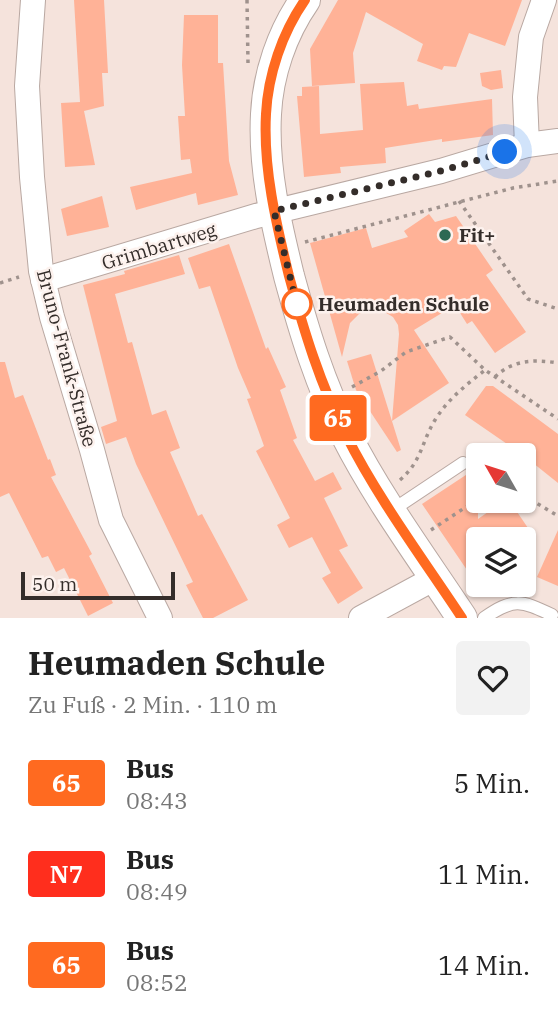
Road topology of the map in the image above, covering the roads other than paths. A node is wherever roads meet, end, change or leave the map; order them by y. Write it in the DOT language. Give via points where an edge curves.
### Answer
graph roads {
  1 [pos="33,0"];
  2 [pos="544,0"];
  3 [pos="298,3"];
  4 [pos="558,141"];
  5 [pos="527,145"];
  6 [pos="274,211"];
  7 [pos="43,280"];
  8 [pos="463,463"];
  9 [pos="386,502"];
  10 [pos="435,578"];
  11 [pos="552,615"];
  12 [pos="160,618"];
  13 [pos="361,618"];
  14 [pos="462,618"];
  15 [pos="484,618"];
  1 -- 7 [label="street, Bruno-Frank-Straße" via="27,86"];
  2 -- 5 [label="street" via="531,37 525,97"];
  3 -- 6 [label="street" via="280,48 266,113"];
  4 -- 5 [label="street, Grimbartweg"];
  5 -- 6 [label="street, Grimbartweg"];
  6 -- 7 [label="street, Grimbartweg"];
  6 -- 9 [label="street" via="305,336 328,398"];
  7 -- 12 [label="street, Bruno-Frank-Straße" via="111,520"];
  8 -- 9 [label="lane"];
  9 -- 10 [label="street"];
  10 -- 13 [label="street"];
  10 -- 14 [label="street"];
  11 -- 15 [label="lane" via="513,602"];
}
